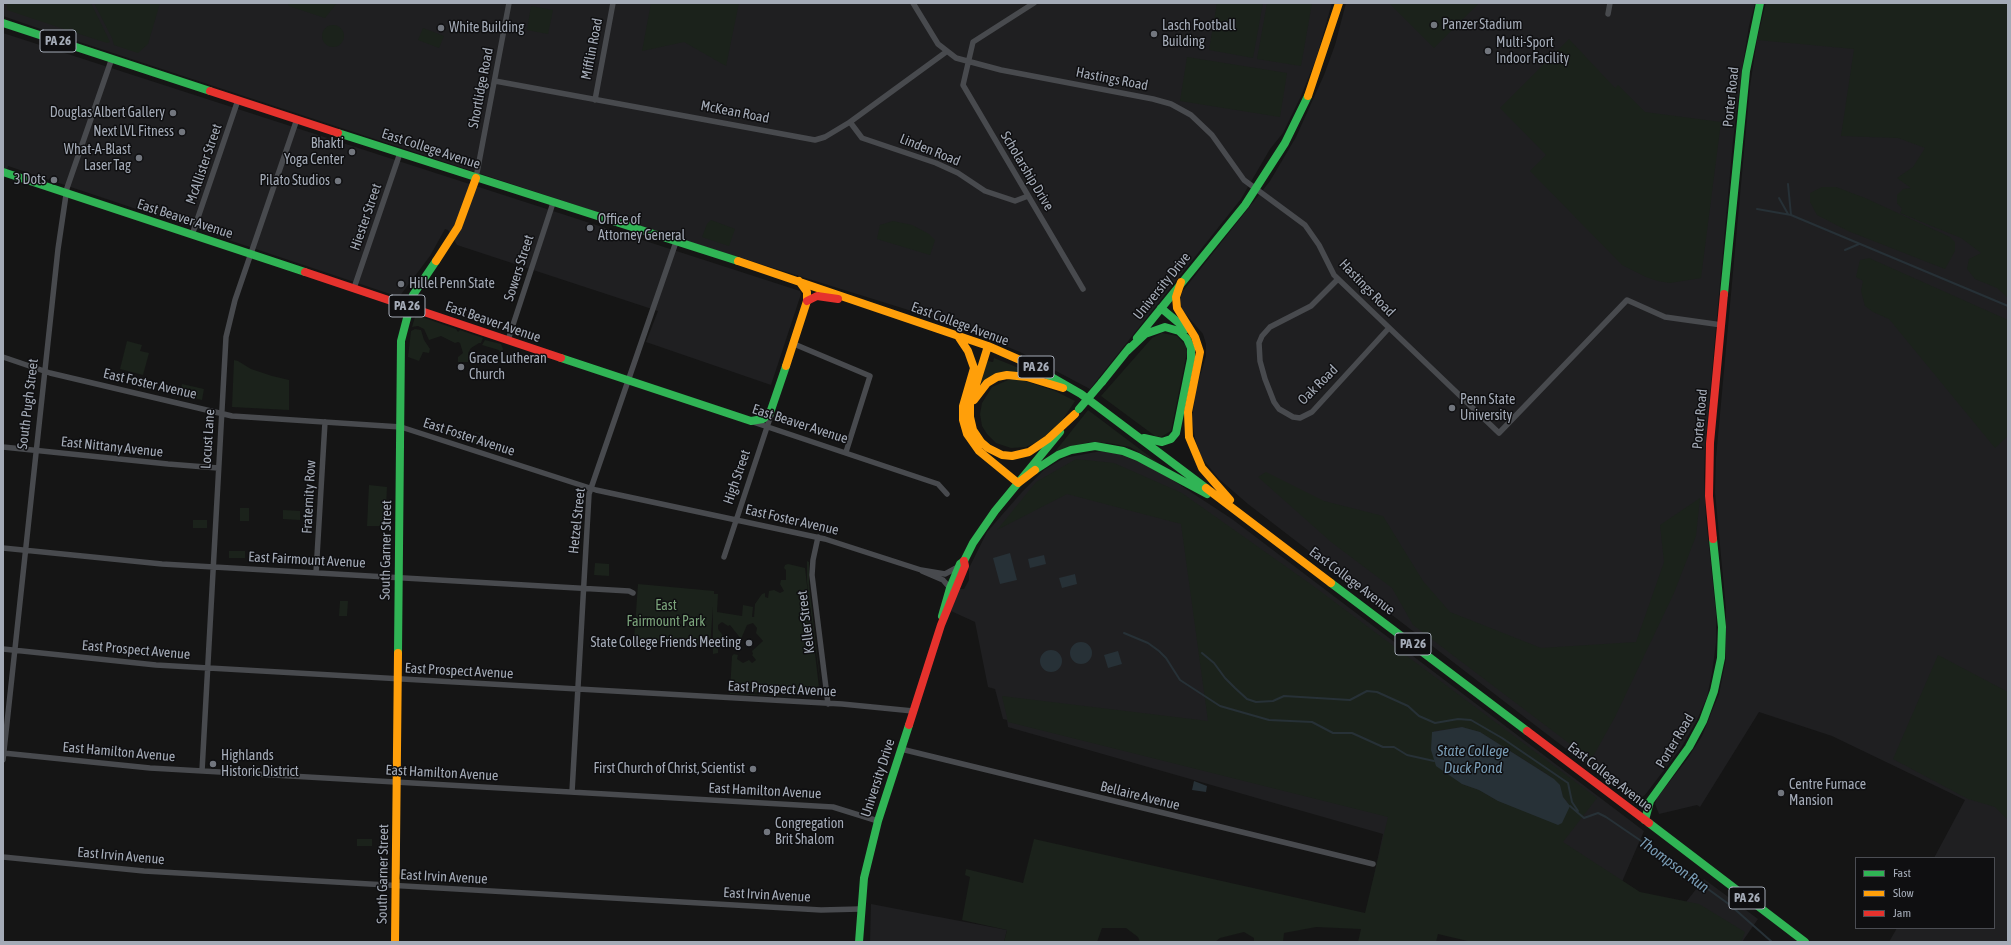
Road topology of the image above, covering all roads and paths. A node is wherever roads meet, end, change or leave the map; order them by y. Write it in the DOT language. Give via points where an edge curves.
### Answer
graph roads {
  1 [pos="509,3"];
  2 [pos="613,3"];
  3 [pos="913,3"];
  4 [pos="1034,3"];
  5 [pos="1338,3"];
  6 [pos="1610,3"];
  7 [pos="1760,3"];
  8 [pos="1608,14"];
  9 [pos="3,23"];
  10 [pos="946,52"];
  11 [pos="112,58"];
  12 [pos="967,62"];
  13 [pos="495,81"];
  14 [pos="238,100"];
  15 [pos="595,100"];
  16 [pos="297,119"];
  17 [pos="850,122"];
  18 [pos="400,153"];
  19 [pos="3,172"];
  20 [pos="476,178"];
  21 [pos="1256,189"];
  22 [pos="67,193"];
  23 [pos="1028,196"];
  24 [pos="553,203"];
  25 [pos="192,235"];
  26 [pos="676,242"];
  27 [pos="251,254"];
  28 [pos="1338,279"];
  29 [pos="798,280"];
  30 [pos="1182,282"];
  31 [pos="354,288"];
  32 [pos="1083,290"];
  33 [pos="851,298"];
  34 [pos="807,301"];
  35 [pos="408,306"];
  36 [pos="1161,308"];
  37 [pos="1722,325"];
  38 [pos="1388,329"];
  39 [pos="1191,332"];
  40 [pos="957,335"];
  41 [pos="508,340"];
  42 [pos="794,344"];
  43 [pos="988,346"];
  44 [pos="1127,351"];
  45 [pos="3,357"];
  46 [pos="44,371"];
  47 [pos="628,380"];
  48 [pos="1080,394"];
  49 [pos="774,406"];
  50 [pos="1077,412"];
  51 [pos="970,413"];
  52 [pos="222,414"];
  53 [pos="747,420"];
  54 [pos="325,422"];
  55 [pos="401,427"];
  56 [pos="768,428"];
  57 [pos="1138,436"];
  58 [pos="3,447"];
  59 [pos="35,451"];
  60 [pos="846,452"];
  61 [pos="218,468"];
  62 [pos="1018,483"];
  63 [pos="590,489"];
  64 [pos="947,494"];
  65 [pos="1233,508"];
  66 [pos="1247,518"];
  67 [pos="736,519"];
  68 [pos="818,537"];
  69 [pos="3,548"];
  70 [pos="24,550"];
  71 [pos="724,557"];
  72 [pos="961,564"];
  73 [pos="213,567"];
  74 [pos="921,570"];
  75 [pos="316,573"];
  76 [pos="399,578"];
  77 [pos="583,588"];
  78 [pos="950,588"];
  79 [pos="633,593"];
  80 [pos="941,625"];
  81 [pos="3,649"];
  82 [pos="14,650"];
  83 [pos="208,668"];
  84 [pos="398,679"];
  85 [pos="578,689"];
  86 [pos="828,704"];
  87 [pos="913,711"];
  88 [pos="901,750"];
  89 [pos="3,753"];
  90 [pos="3,760"];
  91 [pos="202,771"];
  92 [pos="397,782"];
  93 [pos="572,792"];
  94 [pos="1645,820"];
  95 [pos="878,821"];
  96 [pos="3,857"];
  97 [pos="1373,864"];
  98 [pos="396,886"];
  99 [pos="860,909"];
  100 [pos="395,942"];
  101 [pos="859,942"];
  102 [pos="1805,942"];
  1 -- 13 [label="street, Shortlidge Road"];
  2 -- 15 [label="street, Mifflin Road"];
  3 -- 10 [label="street" via="936,42"];
  4 -- 12 [label="street" via="975,40"];
  5 -- 21 [label="main road, University Drive" via="1324,53 1303,108"];
  6 -- 8 [label="street"];
  7 -- 37 [label="main road, Porter Road" via="1746,71"];
  9 -- 11 [label="main road, East College Avenue / PA 26"];
  10 -- 12 [label="street, Hastings Road"];
  10 -- 17 [label="street, McKean Road"];
  11 -- 14 [label="main road, East College Avenue / PA 26"];
  11 -- 22 [label="street, South Pugh Street"];
  12 -- 21 [label="street, Hastings Road" via="1171,104 1191,115 1203,126 1240,175"];
  12 -- 23 [label="street, Scholarship Drive" via="963,79 964,88"];
  13 -- 15 [label="street, McKean Road"];
  13 -- 20 [label="street, Shortlidge Road"];
  14 -- 16 [label="main road, East College Avenue / PA 26"];
  14 -- 25 [label="street, McAllister Street"];
  15 -- 17 [label="street, McKean Road" via="812,140 825,138"];
  16 -- 18 [label="main road, East College Avenue / PA 26"];
  16 -- 27 [label="street, Locust Lane"];
  17 -- 23 [label="street, Linden Road" via="862,138 936,163 958,173 985,191 1015,201"];
  18 -- 20 [label="main road, East College Avenue / PA 26"];
  18 -- 31 [label="street, Hiester Street"];
  19 -- 22 [label="main road, East Beaver Avenue / PA 26"];
  20 -- 24 [label="main road, East College Avenue / PA 26"];
  20 -- 35 [label="main road, South Garner Street" via="461,222 418,286"];
  21 -- 28 [label="street, Hastings Road" via="1305,225 1319,245 1330,270"];
  21 -- 30 [label="main road, University Drive"];
  22 -- 25 [label="main road, East Beaver Avenue / PA 26"];
  22 -- 46 [label="street, South Pugh Street"];
  23 -- 32 [label="street, Scholarship Drive"];
  24 -- 26 [label="main road, East College Avenue / PA 26"];
  24 -- 41 [label="street, Sowers Street"];
  25 -- 27 [label="main road, East Beaver Avenue / PA 26"];
  26 -- 29 [label="main road, East College Avenue / PA 26"];
  26 -- 47 [label="street, Hetzel Street"];
  27 -- 31 [label="main road, East Beaver Avenue / PA 26"];
  27 -- 52 [label="street, Locust Lane" via="235,300 226,337"];
  28 -- 38 [label="street, Hastings Road"];
  28 -- 38 [label="street, Oak Road" via="1311,306 1270,328 1262,336 1259,343 1260,361 1267,385 1279,409 1300,418 1312,412"];
  29 -- 33 [label="main road, East College Avenue / PA 26"];
  29 -- 34 [label="main road" via="807,292"];
  30 -- 36 [label="main road, University Drive"];
  30 -- 39 [label="main road" via="1176,297 1177,308"];
  31 -- 35 [label="main road, East Beaver Avenue / PA 26"];
  33 -- 34 [label="main road, East College Avenue / PA 26" via="840,300 817,296"];
  33 -- 40 [label="main road, East College Avenue / PA 26"];
  34 -- 42 [label="main road, High Street"];
  35 -- 41 [label="main road, East Beaver Avenue / PA 26"];
  35 -- 55 [label="main road, South Garner Street" via="401,345"];
  36 -- 39 [label="main road"];
  36 -- 44 [label="main road, University Drive"];
  37 -- 38 [label="street, Hastings Road" via="1665,317 1627,300 1499,433"];
  37 -- 94 [label="main road, Porter Road" via="1709,466 1710,516 1722,627 1721,658 1714,691 1703,721 1689,747 1650,801"];
  39 -- 66 [label="main road" via="1200,352 1188,412 1189,437 1197,458 1209,477"];
  40 -- 43 [label="main road, East College Avenue / PA 26"];
  40 -- 62 [label="main road" via="968,351 974,368 963,406 967,434 980,451"];
  41 -- 47 [label="main road, East Beaver Avenue / PA 26"];
  42 -- 49 [label="main road, High Street"];
  42 -- 60 [label="street" via="870,376"];
  43 -- 48 [label="main road, East College Avenue / PA 26" via="1036,367"];
  43 -- 51 [label="main road"];
  44 -- 50 [label="main road, University Drive, bridge"];
  44 -- 57 [label="main road" via="1145,334 1165,327 1173,328 1184,335 1192,353 1175,436 1162,442"];
  45 -- 46 [label="street, East Foster Avenue"];
  46 -- 52 [label="street, East Foster Avenue"];
  46 -- 59 [label="street, South Pugh Street"];
  47 -- 53 [label="main road, East Beaver Avenue / PA 26"];
  47 -- 63 [label="street, Hetzel Street"];
  48 -- 51 [label="main road" via="1038,380 1007,375 983,387"];
  48 -- 57 [label="main road, East College Avenue / PA 26"];
  49 -- 53 [label="main road, High Street" via="763,419"];
  49 -- 56 [label="street, High Street"];
  50 -- 51 [label="main road" via="1036,448 1012,456 995,452 981,442 973,430"];
  50 -- 62 [label="main road, University Drive"];
  52 -- 54 [label="street, East Foster Avenue"];
  52 -- 61 [label="street, Locust Lane"];
  53 -- 56 [label="street, East Beaver Avenue"];
  54 -- 55 [label="street, East Foster Avenue"];
  54 -- 75 [label="street, Fraternity Row"];
  55 -- 63 [label="street, East Foster Avenue"];
  55 -- 76 [label="main road, South Garner Street"];
  56 -- 60 [label="street, East Beaver Avenue"];
  56 -- 67 [label="street, High Street"];
  57 -- 65 [label="main road, East College Avenue / PA 26"];
  58 -- 59 [label="street, East Nittany Avenue"];
  59 -- 61 [label="street, East Nittany Avenue"];
  59 -- 70 [label="street, South Pugh Street"];
  60 -- 64 [label="street, East Beaver Avenue" via="938,484"];
  61 -- 73 [label="street, Locust Lane"];
  62 -- 65 [label="main road" via="1058,455 1082,448 1110,447 1138,457"];
  62 -- 72 [label="main road, University Drive" via="980,531"];
  63 -- 67 [label="street, East Foster Avenue"];
  63 -- 77 [label="street, Hetzel Street"];
  65 -- 66 [label="main road, East College Avenue / PA 26"];
  66 -- 94 [label="main road, East College Avenue / PA 26"];
  67 -- 68 [label="street, East Foster Avenue"];
  67 -- 71 [label="street, High Street"];
  68 -- 74 [label="street, East Foster Avenue"];
  68 -- 86 [label="street, Keller Street" via="812,575"];
  69 -- 70 [label="street, East Fairmount Avenue"];
  70 -- 73 [label="street, East Fairmount Avenue"];
  70 -- 82 [label="street, South Pugh Street"];
  72 -- 74 [label="street, East Foster Avenue" via="952,572 945,574"];
  72 -- 78 [label="main road, University Drive"];
  72 -- 80 [label="main road, University Drive" via="965,566"];
  73 -- 75 [label="street, East Fairmount Avenue"];
  73 -- 83 [label="street, Locust Lane"];
  74 -- 78 [label="street, East Foster Avenue" via="943,580"];
  75 -- 76 [label="street, East Fairmount Avenue"];
  76 -- 77 [label="street, East Fairmount Avenue"];
  76 -- 84 [label="main road, South Garner Street"];
  77 -- 79 [label="street, East Fairmount Avenue" via="630,590"];
  77 -- 85 [label="street, Hetzel Street"];
  78 -- 80 [label="main road, University Drive" via="943,606"];
  80 -- 87 [label="main road, University Drive"];
  81 -- 82 [label="street, East Prospect Avenue"];
  82 -- 83 [label="street, East Prospect Avenue"];
  82 -- 89 [label="street, South Pugh Street"];
  83 -- 84 [label="street, East Prospect Avenue"];
  83 -- 91 [label="street, Locust Lane"];
  84 -- 85 [label="street, East Prospect Avenue"];
  84 -- 92 [label="main road, South Garner Street"];
  85 -- 86 [label="street, East Prospect Avenue"];
  85 -- 93 [label="street, Hetzel Street"];
  86 -- 87 [label="street, East Prospect Avenue"];
  87 -- 88 [label="main road, University Drive"];
  88 -- 95 [label="main road, University Drive"];
  88 -- 97 [label="street, Bellaire Avenue"];
  89 -- 90 [label="street, South Pugh Street"];
  89 -- 91 [label="street, East Hamilton Avenue"];
  91 -- 92 [label="street, East Hamilton Avenue"];
  92 -- 93 [label="street, East Hamilton Avenue"];
  92 -- 98 [label="main road, South Garner Street"];
  93 -- 95 [label="street, East Hamilton Avenue" via="837,807"];
  94 -- 102 [label="main road, East College Avenue / PA 26"];
  95 -- 99 [label="main road, University Drive" via="864,878"];
  96 -- 98 [label="street, East Irvin Avenue" via="144,871"];
  98 -- 99 [label="street, East Irvin Avenue" via="826,910"];
  98 -- 100 [label="main road, South Garner Street"];
  99 -- 101 [label="main road, University Drive"];
}
